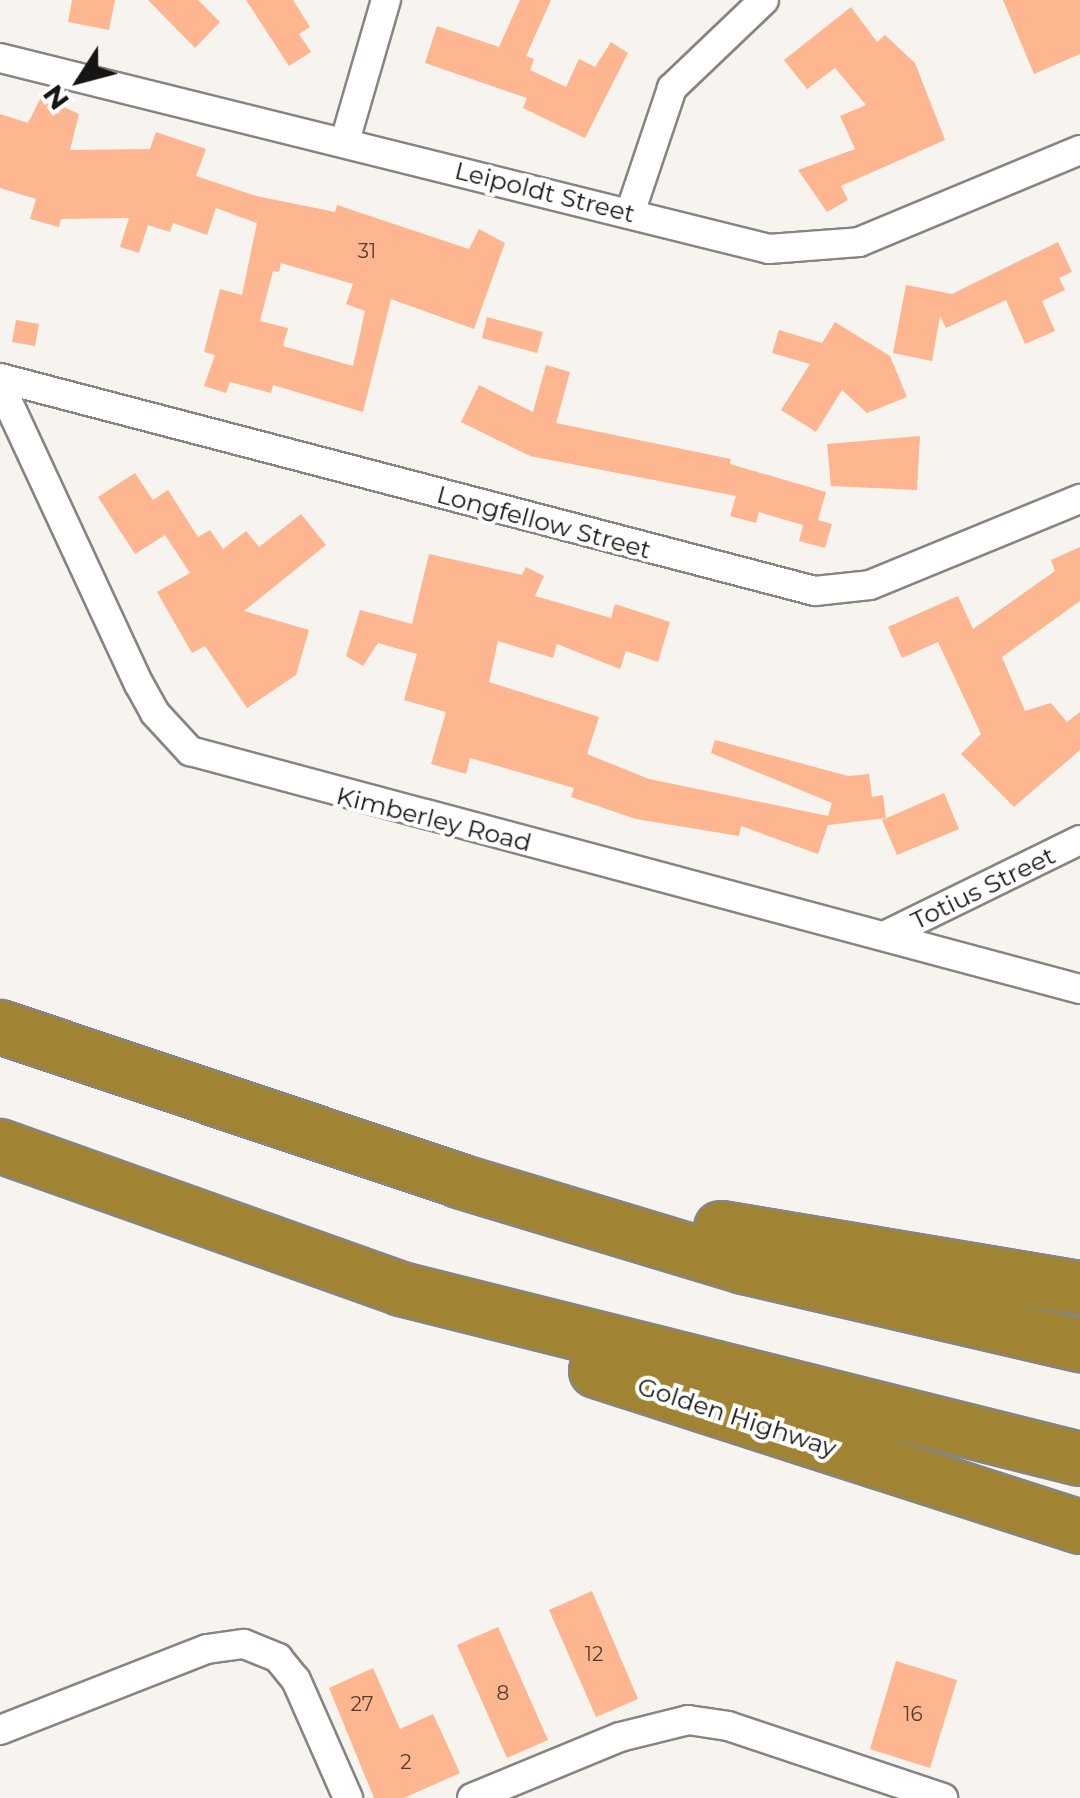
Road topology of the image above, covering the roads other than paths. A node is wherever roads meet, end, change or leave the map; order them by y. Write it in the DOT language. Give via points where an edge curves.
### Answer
graph roads {
  1 [pos="386,0"];
  2 [pos="764,0"];
  3 [pos="0,58"];
  4 [pos="345,141"];
  5 [pos="1080,150"];
  6 [pos="630,214"];
  7 [pos="0,382"];
  8 [pos="1080,499"];
  9 [pos="1080,840"];
  10 [pos="886,936"];
  11 [pos="1080,990"];
  12 [pos="0,1027"];
  13 [pos="0,1146"];
  14 [pos="459,1181"];
  15 [pos="401,1288"];
  16 [pos="1080,1288"];
  17 [pos="1080,1345"];
  18 [pos="1080,1458"];
  19 [pos="1080,1528"];
  20 [pos="0,1730"];
  21 [pos="348,1798"];
  22 [pos="472,1798"];
  23 [pos="943,1798"];
  1 -- 4 [label="street"];
  2 -- 6 [label="street" via="672,88"];
  3 -- 4 [label="street, Leipoldt Street"];
  4 -- 6 [label="street, Leipoldt Street"];
  5 -- 6 [label="street, Leipoldt Street" via="842,246 768,249"];
  7 -- 8 [label="street, Longfellow Street" via="815,591 870,585"];
  7 -- 10 [label="street, Kimberley Road" via="139,684 190,751"];
  9 -- 10 [label="street, Totius Street"];
  10 -- 11 [label="street, Kimberley Road"];
  12 -- 14 [label="highway"];
  13 -- 15 [label="highway"];
  14 -- 16 [label="highway"];
  14 -- 17 [label="highway" via="744,1267"];
  15 -- 18 [label="highway"];
  15 -- 19 [label="highway, Golden Highway" via="600,1372"];
  20 -- 21 [label="street" via="207,1648 244,1644 278,1658 296,1680"];
  22 -- 23 [label="street" via="620,1737 688,1720 728,1726"];
}
